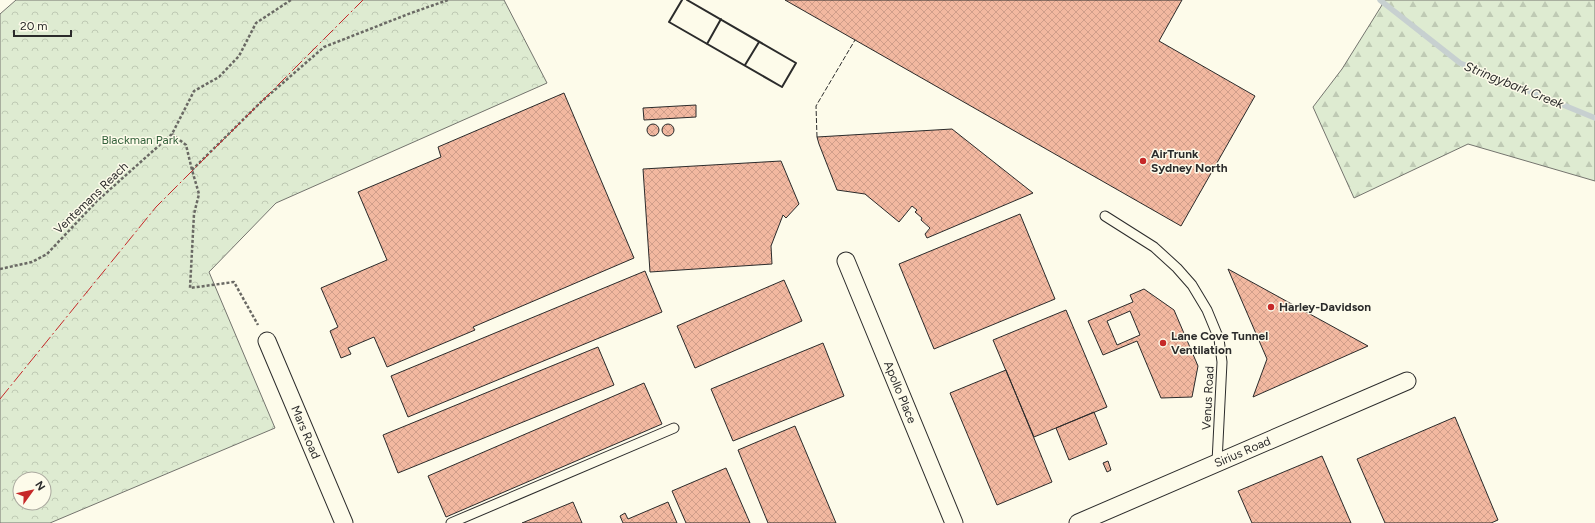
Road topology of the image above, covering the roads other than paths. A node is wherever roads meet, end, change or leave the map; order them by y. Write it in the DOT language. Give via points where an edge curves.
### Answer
graph roads {
  1 [pos="1105,216"];
  2 [pos="846,261"];
  3 [pos="267,341"];
  4 [pos="1406,381"];
  5 [pos="674,428"];
  6 [pos="1217,462"];
  7 [pos="344,523"];
  8 [pos="451,523"];
  9 [pos="954,523"];
  10 [pos="1078,523"];
  1 -- 6 [label="lane, Venus Road" via="1154,247 1177,268 1192,285 1207,310 1219,339 1222,362"];
  2 -- 9 [label="street, Apollo Place"];
  3 -- 7 [label="street, Mars Road"];
  4 -- 6 [label="street, Sirius Road"];
  5 -- 8 [label="lane"];
  6 -- 10 [label="street, Sirius Road"];
}
